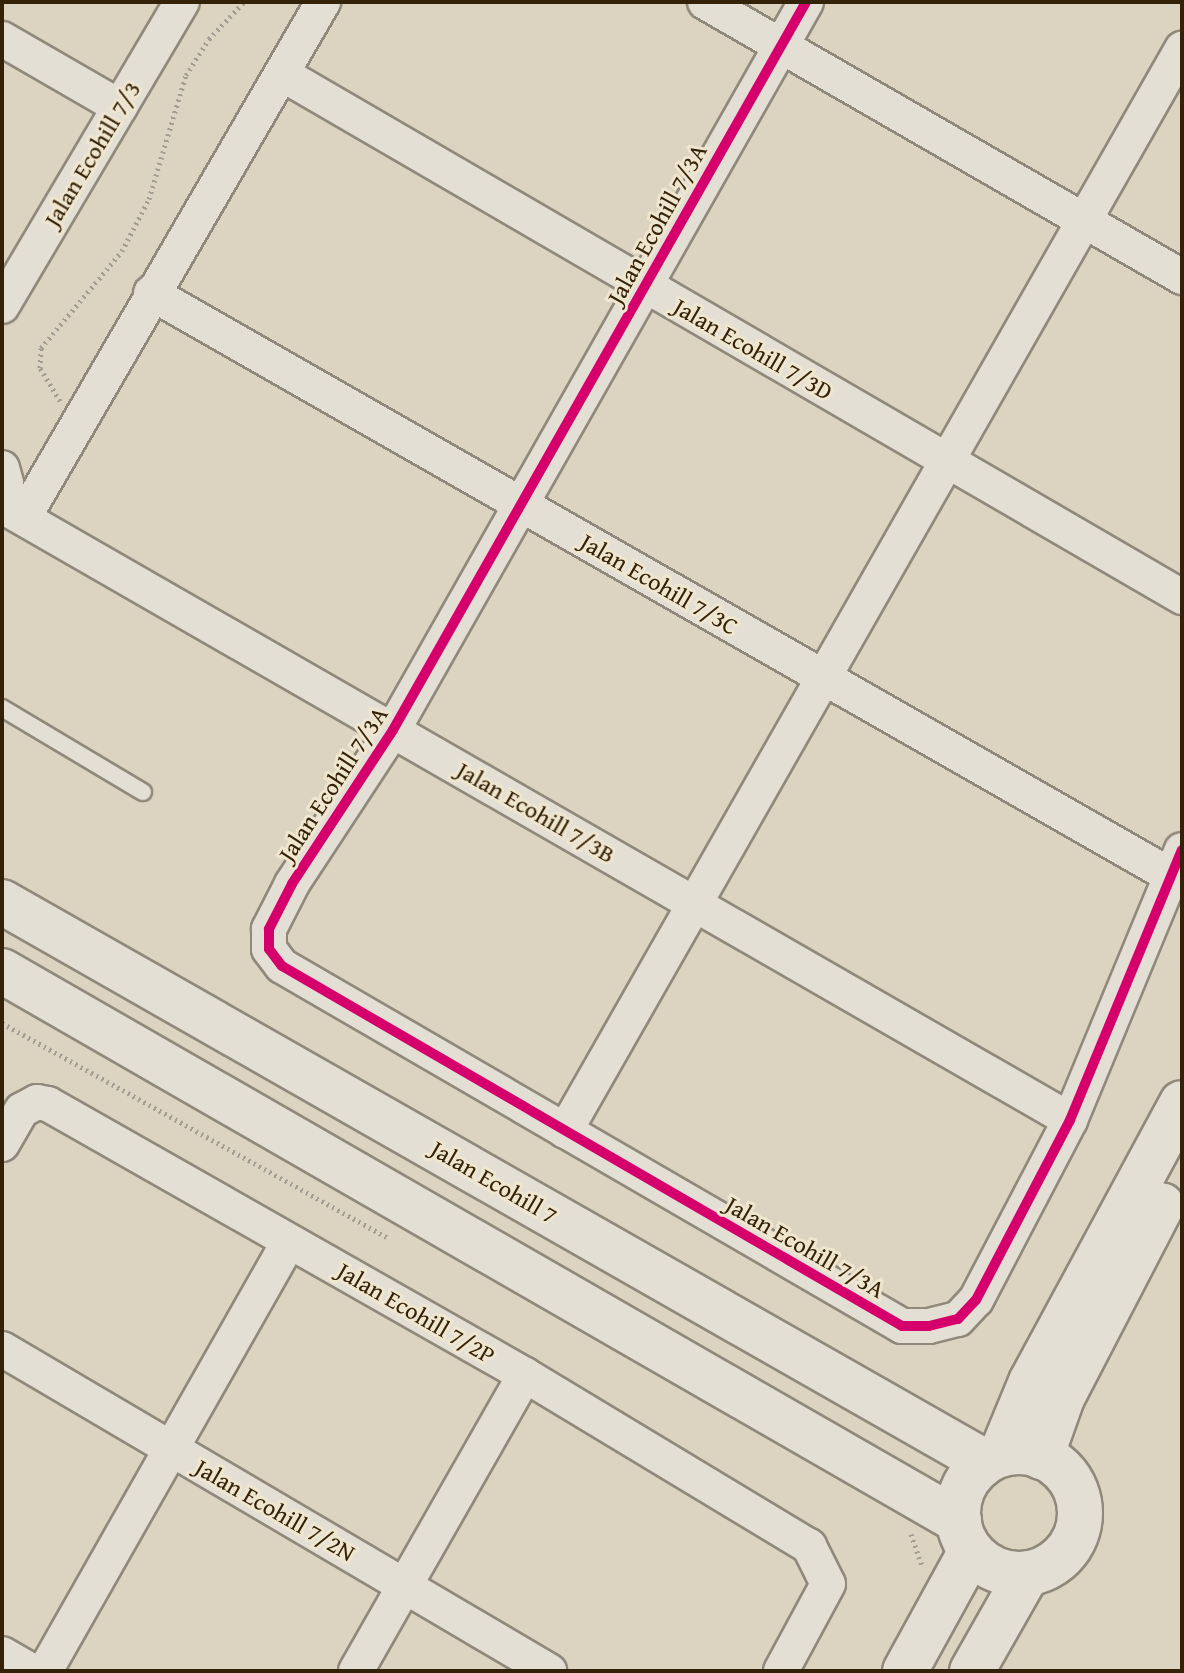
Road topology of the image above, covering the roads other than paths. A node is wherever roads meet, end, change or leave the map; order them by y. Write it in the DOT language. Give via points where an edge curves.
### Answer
graph roads {
  1 [pos="182,2"];
  2 [pos="323,2"];
  3 [pos="705,2"];
  4 [pos="806,2"];
  5 [pos="2,39"];
  6 [pos="781,46"];
  7 [pos="1182,49"];
  8 [pos="284,75"];
  9 [pos="120,107"];
  10 [pos="1083,221"];
  11 [pos="1182,277"];
  12 [pos="646,286"];
  13 [pos="151,293"];
  14 [pos="4,299"];
  15 [pos="948,462"];
  16 [pos="2,468"];
  17 [pos="521,505"];
  18 [pos="9,508"];
  19 [pos="1182,597"];
  20 [pos="825,679"];
  21 [pos="2,708"];
  22 [pos="393,730"];
  23 [pos="143,792"];
  24 [pos="1175,862"];
  25 [pos="2,902"];
  26 [pos="697,905"];
  27 [pos="12,982"];
  28 [pos="1182,1103"];
  29 [pos="1070,1120"];
  30 [pos="565,1131"];
  31 [pos="2,1144"];
  32 [pos="1182,1168"];
  33 [pos="289,1241"];
  34 [pos="2,1349"];
  35 [pos="525,1375"];
  36 [pos="171,1449"];
  37 [pos="1009,1457"];
  38 [pos="965,1536"];
  39 [pos="1027,1574"];
  40 [pos="405,1586"];
  41 [pos="2,1654"];
  42 [pos="32,1671"];
  43 [pos="45,1671"];
  44 [pos="356,1671"];
  45 [pos="549,1671"];
  46 [pos="781,1671"];
  47 [pos="905,1671"];
  48 [pos="972,1671"];
  1 -- 9 [label="street, Jalan Ecohill 7/3"];
  2 -- 8 [label="street"];
  3 -- 6 [label="street"];
  4 -- 6 [label="street, Jalan Ecohill 7/3A"];
  5 -- 9 [label="street"];
  6 -- 10 [label="street"];
  6 -- 12 [label="street, Jalan Ecohill 7/3A"];
  7 -- 10 [label="street"];
  8 -- 12 [label="street, Jalan Ecohill 7/3D"];
  8 -- 13 [label="street"];
  9 -- 14 [label="street, Jalan Ecohill 7/3"];
  10 -- 11 [label="street"];
  10 -- 15 [label="street"];
  12 -- 15 [label="street, Jalan Ecohill 7/3D"];
  12 -- 17 [label="street, Jalan Ecohill 7/3A"];
  13 -- 17 [label="street, Jalan Ecohill 7/3C"];
  13 -- 18 [label="street" via="78,422"];
  15 -- 19 [label="street, Jalan Ecohill 7/3D"];
  15 -- 20 [label="street"];
  16 -- 18 [label="street"];
  17 -- 20 [label="street, Jalan Ecohill 7/3C"];
  17 -- 22 [label="street, Jalan Ecohill 7/3A"];
  18 -- 22 [label="street, Jalan Ecohill 7/3B"];
  20 -- 24 [label="street, Jalan Ecohill 7/3C"];
  20 -- 26 [label="street"];
  21 -- 23 [label="lane"];
  22 -- 26 [label="street, Jalan Ecohill 7/3B"];
  22 -- 30 [label="street, Jalan Ecohill 7/3A" via="292,884 269,929 269,949 282,966"];
  24 -- 29 [label="street"];
  25 -- 37 [label="street, Jalan Ecohill 7"];
  26 -- 29 [label="street, Jalan Ecohill 7/3B"];
  26 -- 30 [label="street"];
  27 -- 38 [label="street"];
  28 -- 37 [label="street" via="1031,1382"];
  29 -- 30 [label="street, Jalan Ecohill 7/3A" via="976,1300 958,1319 902,1326"];
  31 -- 33 [label="street, Jalan Ecohill 7/2P" via="22,1110 37,1102 48,1104"];
  32 -- 37 [label="street" via="1062,1398"];
  33 -- 35 [label="street, Jalan Ecohill 7/2P"];
  33 -- 36 [label="street"];
  34 -- 36 [label="street, Jalan Ecohill 7/2N"];
  35 -- 40 [label="street"];
  35 -- 46 [label="street, Jalan Ecohill 7/2P" via="809,1546 826,1575 822,1601"];
  36 -- 40 [label="street, Jalan Ecohill 7/2N"];
  36 -- 43 [label="street"];
  37 -- 38 [label="street" via="964,1488"];
  37 -- 39 [label="street" via="1071,1482 1081,1511 1080,1526 1055,1564"];
  38 -- 39 [label="street" via="998,1571"];
  38 -- 47 [label="street"];
  39 -- 48 [label="street"];
  40 -- 44 [label="street"];
  40 -- 45 [label="street, Jalan Ecohill 7/2N"];
  41 -- 42 [label="street"];
}
